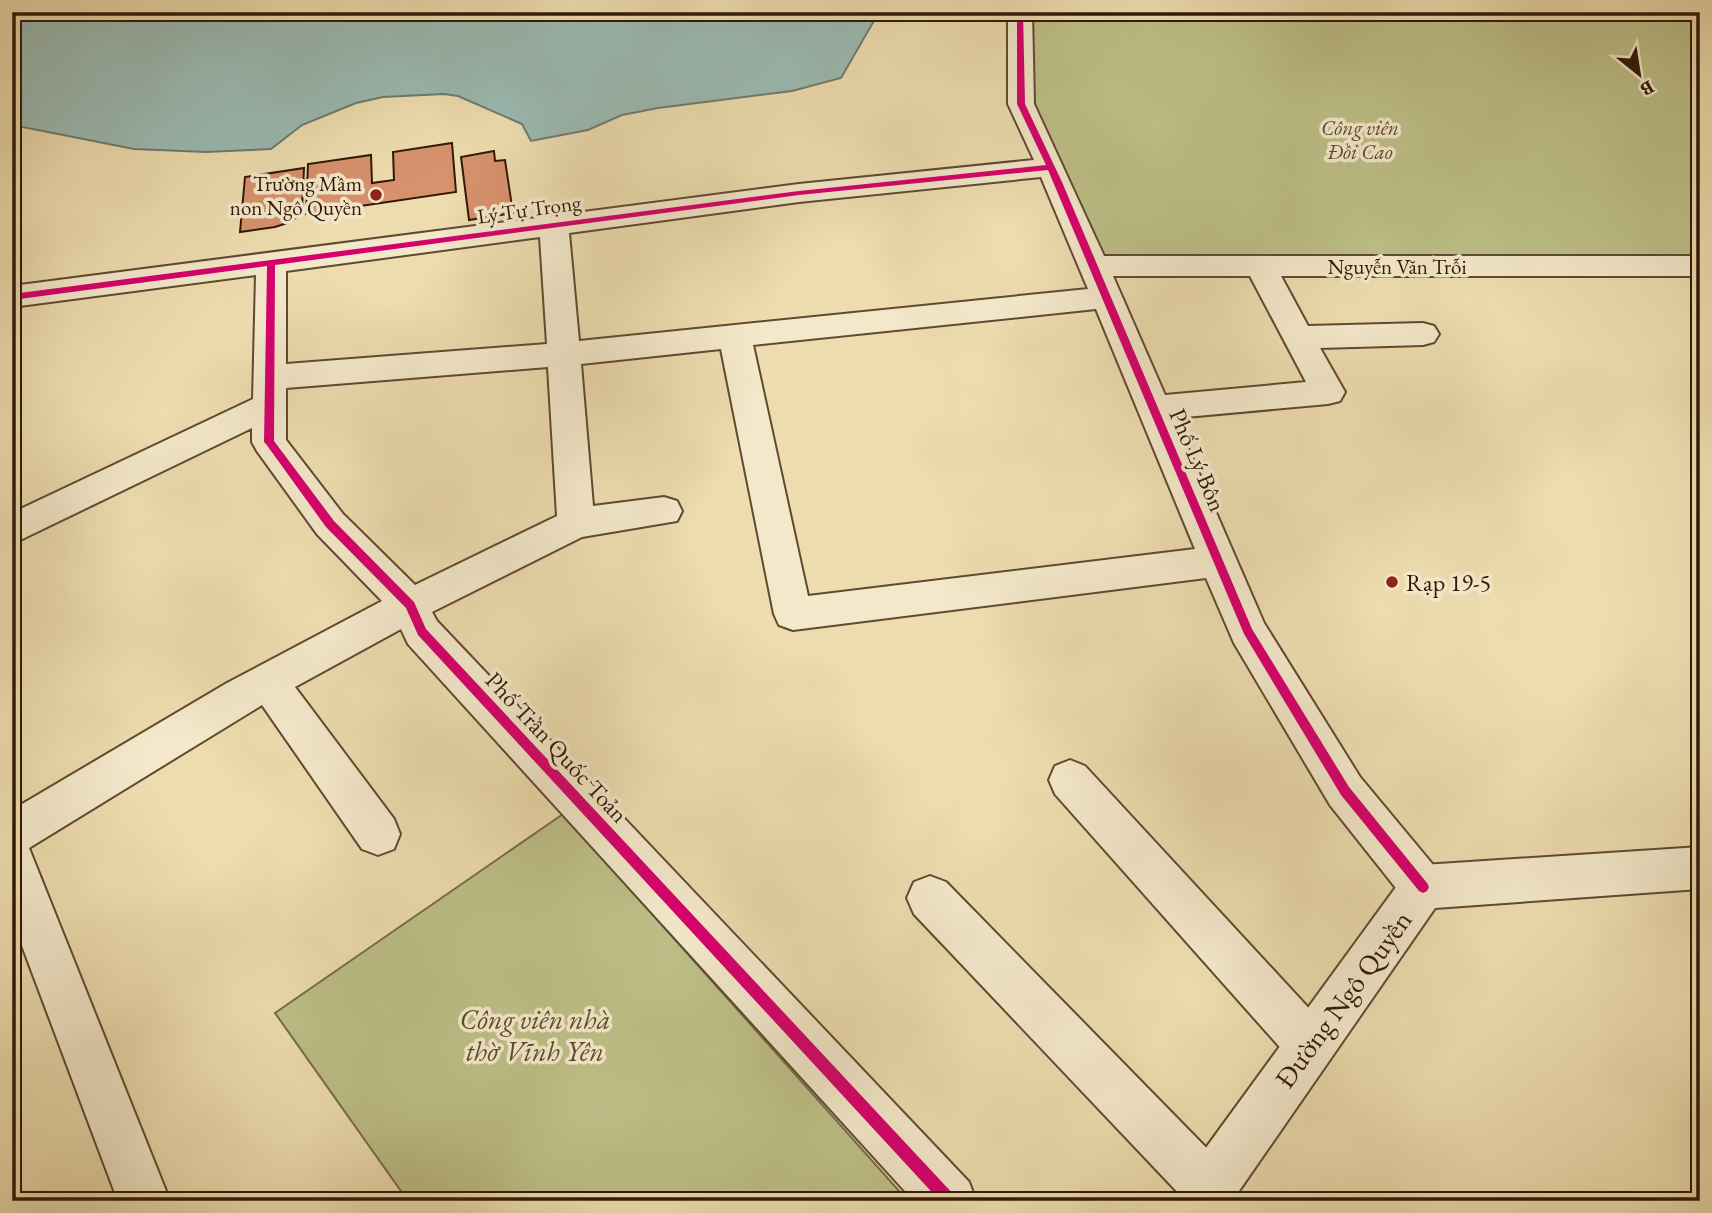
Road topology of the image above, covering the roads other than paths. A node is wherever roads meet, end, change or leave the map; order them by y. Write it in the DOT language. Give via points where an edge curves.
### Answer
graph roads {
  1 [pos="1020,12"];
  2 [pos="1051,167"];
  3 [pos="554,225"];
  4 [pos="271,263"];
  5 [pos="1260,266"];
  6 [pos="1700,266"];
  7 [pos="1100,281"];
  8 [pos="12,297"];
  9 [pos="1423,334"];
  10 [pos="735,336"];
  11 [pos="1298,337"];
  12 [pos="564,354"];
  13 [pos="270,391"];
  14 [pos="1154,408"];
  15 [pos="664,511"];
  16 [pos="576,523"];
  17 [pos="12,530"];
  18 [pos="1218,561"];
  19 [pos="411,605"];
  20 [pos="268,681"];
  21 [pos="1070,780"];
  22 [pos="12,834"];
  23 [pos="378,834"];
  24 [pos="12,859"];
  25 [pos="1700,868"];
  26 [pos="1423,887"];
  27 [pos="930,898"];
  28 [pos="1310,1045"];
  29 [pos="1204,1194"];
  30 [pos="144,1201"];
  31 [pos="950,1201"];
  1 -- 2 [label="street, Phố Lý Bôn" via="1021,104"];
  2 -- 3 [label="street, Lý Tự Trọng" via="799,192"];
  2 -- 7 [label="street, Phố Lý Bôn"];
  3 -- 4 [label="street, Lý Tự Trọng"];
  3 -- 12 [label="street"];
  4 -- 8 [label="street, Lý Tự Trọng"];
  4 -- 13 [label="street, Phố Trần Quốc Toản"];
  5 -- 6 [label="street, Nguyễn Văn Trỗi"];
  5 -- 7 [label="street, Nguyễn Văn Trỗi"];
  5 -- 11 [label="street"];
  7 -- 10 [label="street, Nguyễn Văn Trỗi"];
  7 -- 14 [label="street, Phố Lý Bôn"];
  9 -- 11 [label="street"];
  10 -- 12 [label="street, Nguyễn Văn Trỗi"];
  10 -- 18 [label="street" via="793,614"];
  11 -- 14 [label="street" via="1328,392"];
  12 -- 13 [label="street, Nguyễn Văn Trỗi"];
  12 -- 16 [label="street"];
  13 -- 17 [label="street"];
  13 -- 19 [label="street, Phố Trần Quốc Toản" via="269,442 330,524"];
  14 -- 18 [label="street, Phố Lý Bôn"];
  15 -- 16 [label="street"];
  16 -- 19 [label="street"];
  18 -- 26 [label="street, Phố Lý Bôn" via="1248,631 1345,791"];
  19 -- 20 [label="street"];
  19 -- 31 [label="street, Phố Trần Quốc Toản" via="422,632"];
  20 -- 22 [label="street"];
  20 -- 23 [label="street"];
  21 -- 28 [label="street"];
  24 -- 30 [label="street"];
  25 -- 26 [label="street, Đường Ngô Quyền"];
  26 -- 28 [label="street, Đường Ngô Quyền"];
  27 -- 29 [label="street"];
  28 -- 29 [label="street, Đường Ngô Quyền"];
}
